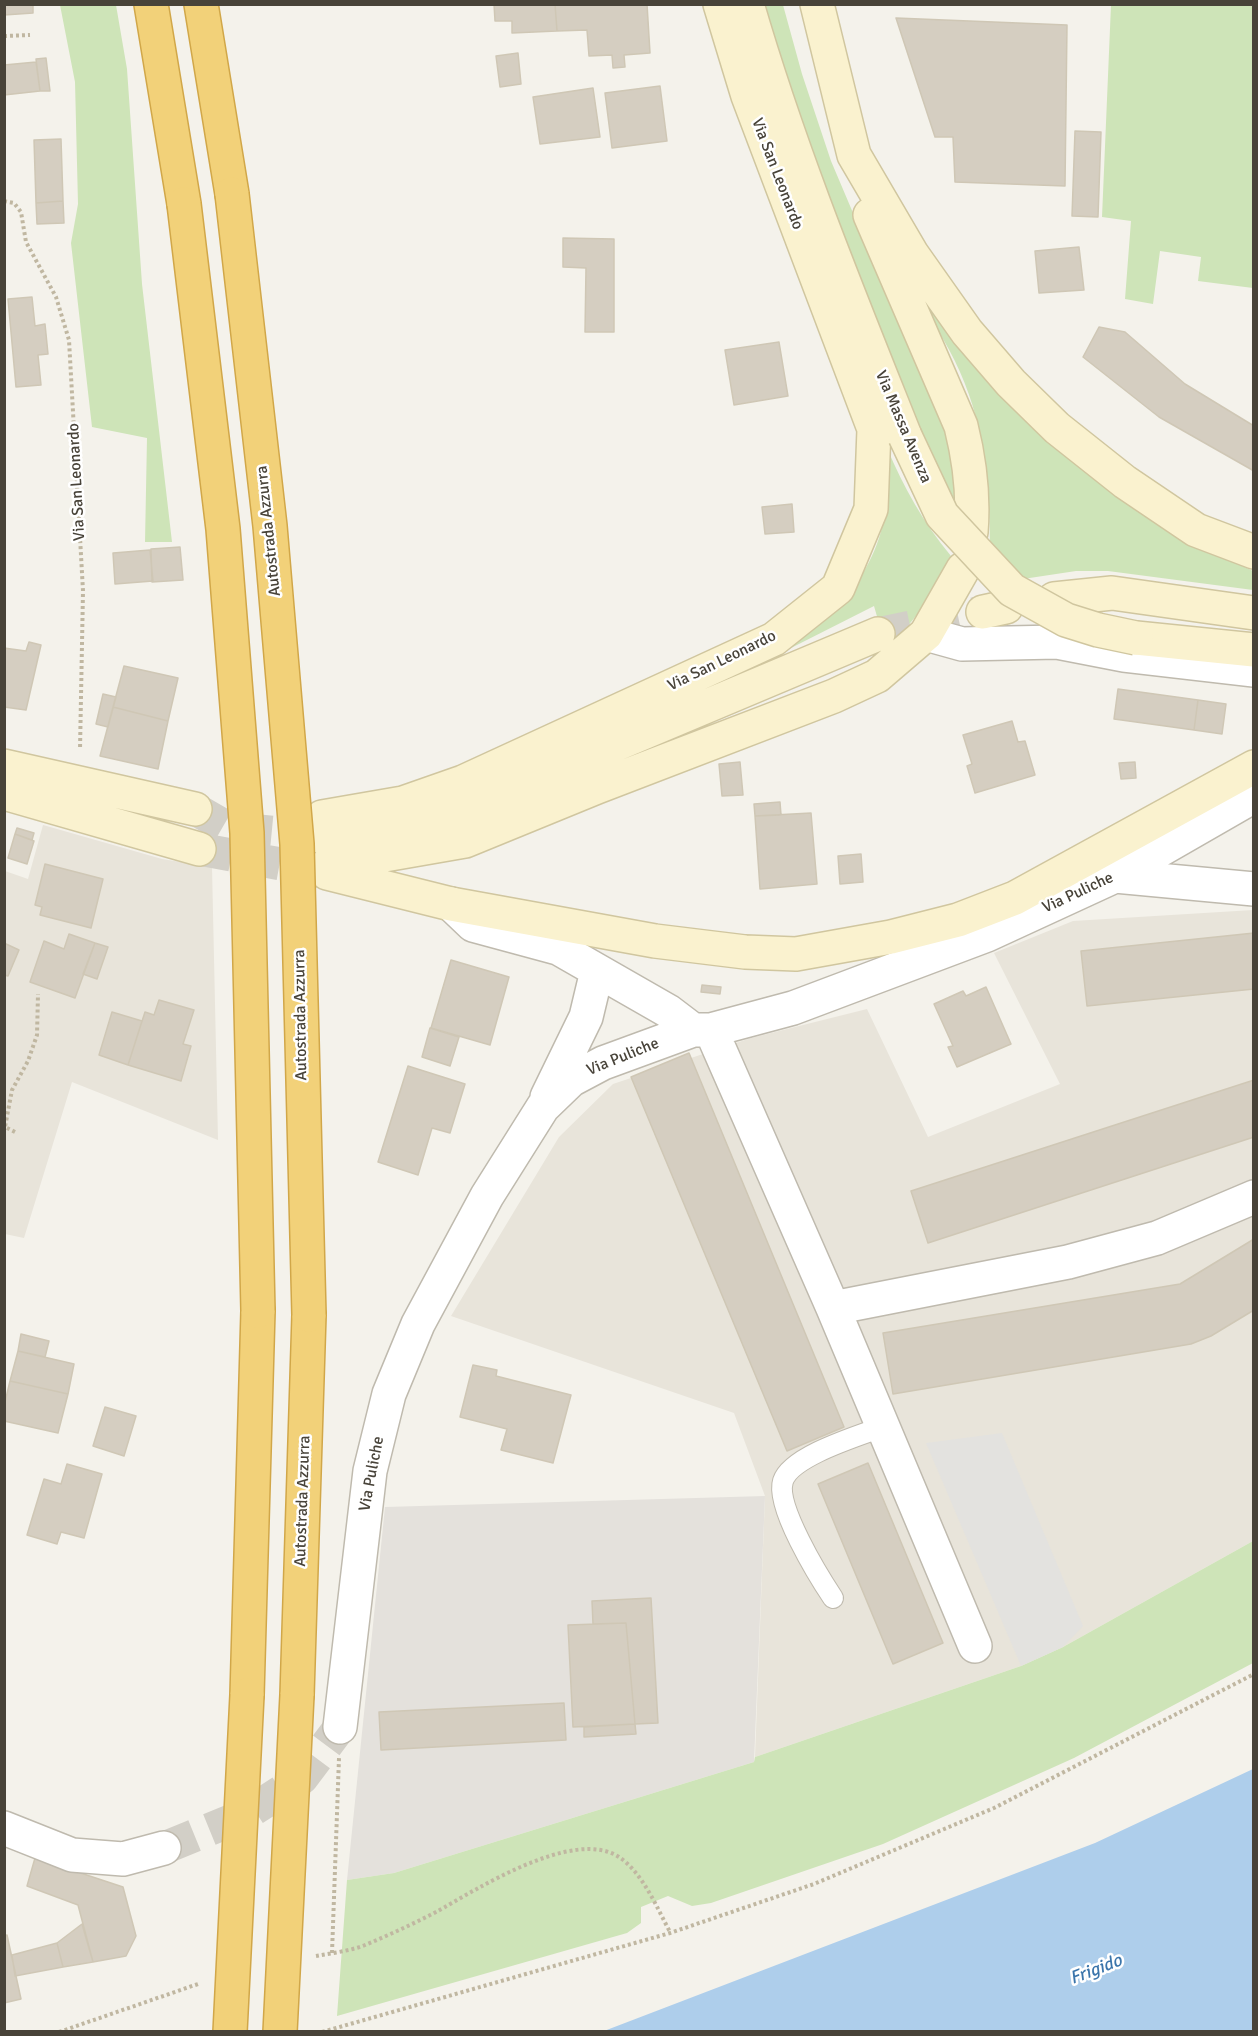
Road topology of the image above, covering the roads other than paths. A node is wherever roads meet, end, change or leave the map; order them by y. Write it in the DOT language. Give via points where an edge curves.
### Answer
graph roads {
  1 [pos="151,4"];
  2 [pos="201,4"];
  3 [pos="720,4"];
  4 [pos="747,4"];
  5 [pos="817,4"];
  6 [pos="854,155"];
  7 [pos="971,532"];
  8 [pos="1254,552"];
  9 [pos="963,569"];
  10 [pos="1054,599"];
  11 [pos="1254,613"];
  12 [pos="878,634"];
  13 [pos="926,634"];
  14 [pos="1254,650"];
  15 [pos="1254,670"];
  16 [pos="4,766"];
  17 [pos="1254,767"];
  18 [pos="4,793"];
  19 [pos="1254,796"];
  20 [pos="195,809"];
  21 [pos="324,848"];
  22 [pos="199,849"];
  23 [pos="1115,876"];
  24 [pos="1254,889"];
  25 [pos="451,904"];
  26 [pos="597,971"];
  27 [pos="702,1030"];
  28 [pos="543,1107"];
  29 [pos="1254,1197"];
  30 [pos="833,1308"];
  31 [pos="882,1427"];
  32 [pos="833,1599"];
  33 [pos="975,1646"];
  34 [pos="340,1727"];
  35 [pos="4,1828"];
  36 [pos="164,1848"];
  37 [pos="230,2031"];
  38 [pos="280,2031"];
  1 -- 37 [label="highway, bridge" via="184,204 223,529 247,833 258,1311 247,1695"];
  2 -- 38 [label="highway, Autostrada Azzurra, bridge" via="232,194 270,526 297,844 309,1315 297,1695"];
  3 -- 21 [label="main road, Via San Leonardo" via="748,96 874,429 871,509 838,588 774,639 463,782 403,803"];
  4 -- 14 [label="main road, Via Massa Avenza, bridge" via="795,154 905,436 942,515 1012,590 1066,620 1136,638"];
  5 -- 6 [label="main road"];
  6 -- 7 [label="main road" via="871,220 961,426 974,502"];
  6 -- 8 [label="main road" via="912,254 967,332 1057,428 1125,482 1196,530"];
  9 -- 13 [label="main road"];
  10 -- 11 [label="main road" via="1112,593"];
  12 -- 21 [label="main road, Via San Leonardo" via="415,829 336,838"];
  13 -- 15 [label="street" via="962,645 1057,642 1124,655"];
  13 -- 21 [label="main road" via="877,676 834,696 465,841"];
  16 -- 20 [label="main road"];
  17 -- 25 [label="main road" via="1015,898 958,920 806,952 745,952 656,941"];
  18 -- 22 [label="main road"];
  19 -- 23 [label="street, Via Puliche"];
  21 -- 25 [label="main road"];
  23 -- 24 [label="street"];
  23 -- 27 [label="street, Via Puliche" via="987,935 794,1008"];
  25 -- 26 [label="street" via="473,925 558,948"];
  26 -- 27 [label="street"];
  26 -- 28 [label="street" via="586,1017"];
  27 -- 28 [label="street, Via Puliche" via="603,1063 571,1080"];
  27 -- 30 [label="street"];
  28 -- 34 [label="street, Via Puliche" via="487,1196 424,1314 389,1394 370,1471"];
  29 -- 30 [label="street" via="1157,1238 1068,1262"];
  30 -- 31 [label="street"];
  31 -- 32 [label="lane" via="811,1455 783,1481 782,1493 803,1552"];
  31 -- 33 [label="street"];
  35 -- 36 [label="street" via="72,1855 123,1859"];
}
